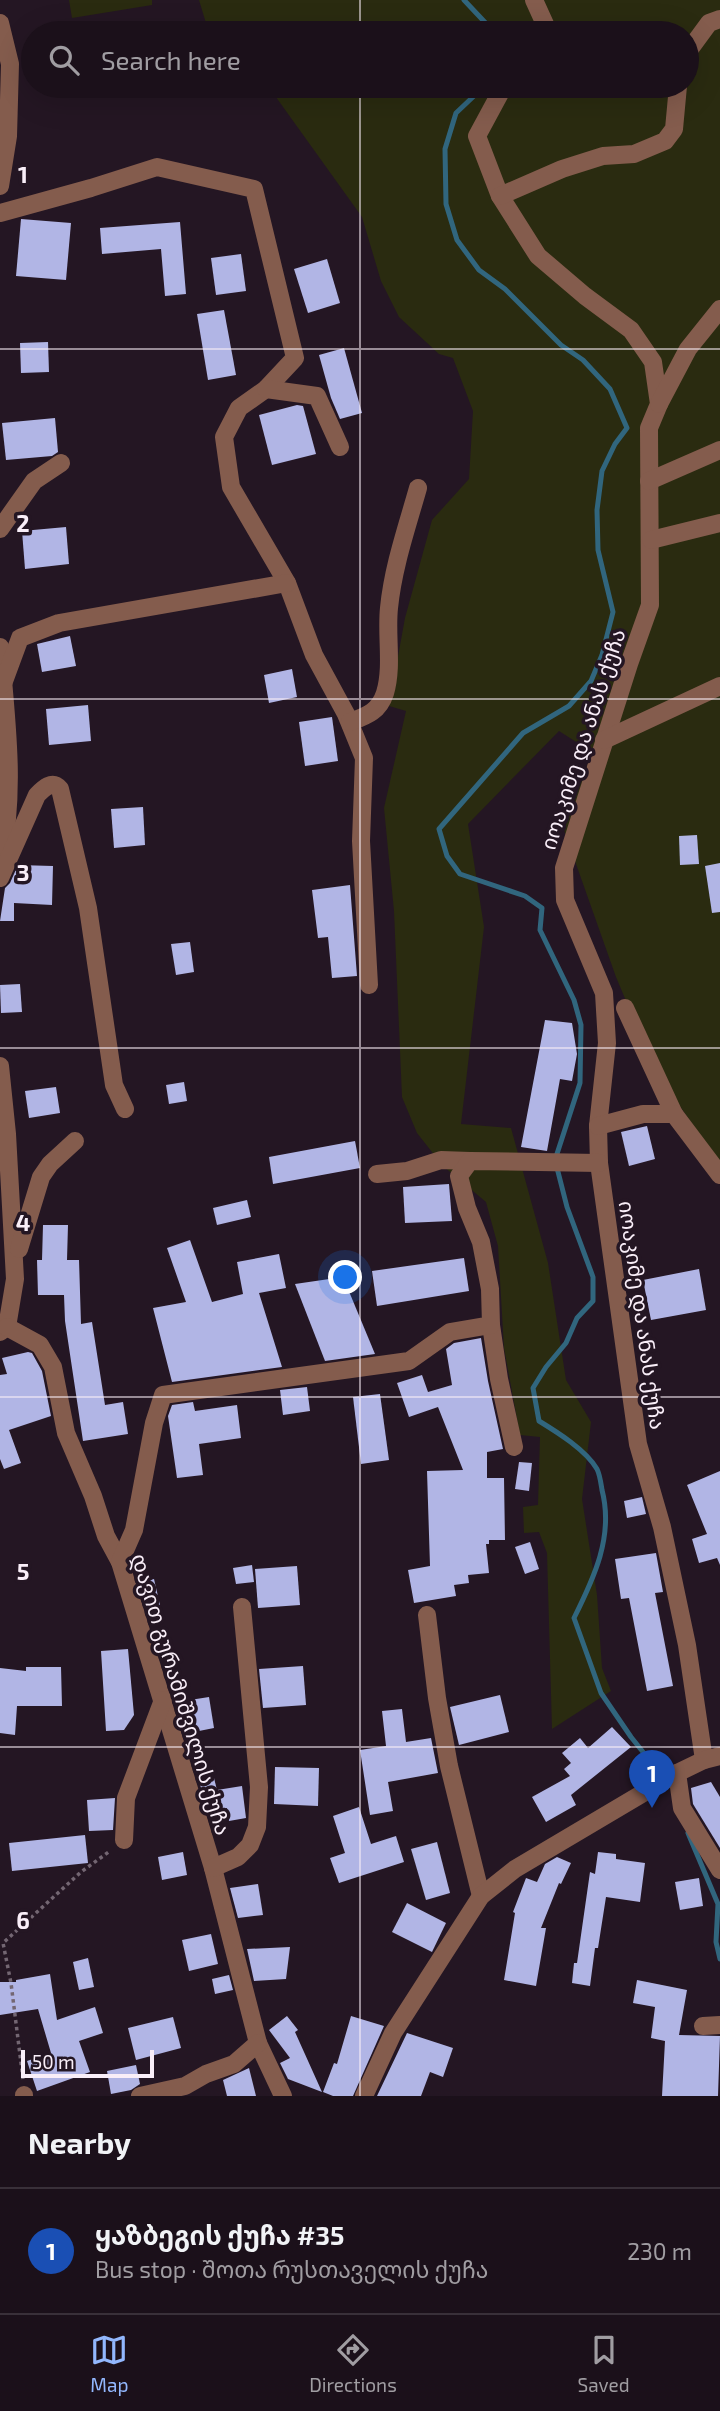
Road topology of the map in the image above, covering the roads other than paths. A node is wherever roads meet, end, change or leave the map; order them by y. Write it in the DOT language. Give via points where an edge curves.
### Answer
graph roads {
  1 [pos="534,0"];
  2 [pos="720,19"];
  3 [pos="544,21"];
  4 [pos="0,23"];
  5 [pos="699,37"];
  6 [pos="498,98"];
  7 [pos="677,98"];
  8 [pos="0,186"];
  9 [pos="500,196"];
  10 [pos="0,213"];
  11 [pos="720,309"];
  12 [pos="266,389"];
  13 [pos="659,404"];
  14 [pos="340,447"];
  15 [pos="720,450"];
  16 [pos="61,463"];
  17 [pos="649,481"];
  18 [pos="418,488"];
  19 [pos="720,523"];
  20 [pos="0,529"];
  21 [pos="651,540"];
  22 [pos="288,583"];
  23 [pos="0,647"];
  24 [pos="3,684"];
  25 [pos="720,686"];
  26 [pos="349,722"];
  27 [pos="604,740"];
  28 [pos="0,866"];
  29 [pos="0,878"];
  30 [pos="369,985"];
  31 [pos="625,1008"];
  32 [pos="0,1066"];
  33 [pos="125,1109"];
  34 [pos="674,1114"];
  35 [pos="598,1126"];
  36 [pos="75,1140"];
  37 [pos="470,1161"];
  38 [pos="599,1163"];
  39 [pos="377,1174"];
  40 [pos="720,1175"];
  41 [pos="15,1263"];
  42 [pos="491,1325"];
  43 [pos="3,1329"];
  44 [pos="514,1447"];
  45 [pos="120,1562"];
  46 [pos="242,1607"];
  47 [pos="427,1615"];
  48 [pos="163,1700"];
  49 [pos="712,1758"];
  50 [pos="677,1773"];
  51 [pos="124,1840"];
  52 [pos="213,1868"];
  53 [pos="720,1870"];
  54 [pos="481,1896"];
  55 [pos="258,2043"];
  56 [pos="140,2096"];
  57 [pos="282,2096"];
  58 [pos="364,2096"];
  1 -- 3 [label="street"];
  2 -- 5 [label="street" via="709,23"];
  4 -- 8 [label="street" via="10,64 8,136"];
  6 -- 9 [label="street, იოაკიმე და ანას ქუჩა" via="477,136"];
  7 -- 9 [label="street" via="674,129 665,141 634,154 603,156 562,169"];
  9 -- 13 [label="street, იოაკიმე და ანას ქუჩა" via="538,256 631,330 653,362"];
  10 -- 12 [label="street" via="157,167 254,189 295,358"];
  11 -- 13 [label="street" via="688,349"];
  12 -- 14 [label="street" via="317,396"];
  12 -- 22 [label="street" via="239,408 224,437 231,487"];
  13 -- 17 [label="street, იოაკიმე და ანას ქუჩა" via="649,428"];
  15 -- 17 [label="street"];
  16 -- 20 [label="street" via="34,481"];
  17 -- 21 [label="street, იოაკიმე და ანას ქუჩა"];
  18 -- 26 [label="street" via="392,585 385,693 377,709"];
  19 -- 21 [label="street"];
  21 -- 27 [label="street, იოაკიმე და ანას ქუჩა" via="650,605"];
  22 -- 24 [label="street" via="58,623 20,639"];
  22 -- 26 [label="street" via="314,655"];
  23 -- 24 [label="street"];
  24 -- 28 [label="street" via="9,785"];
  25 -- 27 [label="street"];
  26 -- 30 [label="street" via="364,758 361,841"];
  27 -- 35 [label="street, იოაკიმე და ანას ქუჩა" via="564,867 565,900 604,993 607,1043"];
  29 -- 33 [label="street" via="37,795 56,785 88,908 114,1085"];
  31 -- 34 [label="street"];
  32 -- 41 [label="street"];
  34 -- 35 [label="street" via="643,1114"];
  34 -- 40 [label="street"];
  35 -- 38 [label="street, იოაკიმე და ანას ქუჩა"];
  36 -- 41 [label="street" via="41,1177"];
  37 -- 38 [label="street"];
  37 -- 39 [label="street" via="441,1160"];
  37 -- 42 [label="street" via="458,1176 481,1242"];
  38 -- 49 [label="street, იოაკიმე და ანას ქუჩა" via="638,1444 662,1527"];
  41 -- 43 [label="street"];
  42 -- 44 [label="street"];
  42 -- 45 [label="street" via="450,1332 409,1361 163,1395 153,1423 134,1530"];
  43 -- 45 [label="street, დავით გურამიშვილის ქუჩა" via="40,1345 53,1367 65,1433"];
  45 -- 48 [label="street, დავით გურამიშვილის ქუჩა"];
  46 -- 52 [label="street" via="258,1787 257,1827 250,1845 238,1857"];
  47 -- 54 [label="street" via="449,1766"];
  48 -- 51 [label="street" via="127,1798"];
  48 -- 52 [label="street, დავით გურამიშვილის ქუჩა"];
  49 -- 50 [label="street"];
  50 -- 53 [label="street" via="682,1808"];
  50 -- 54 [label="street" via="515,1868"];
  52 -- 55 [label="street, დავით გურამიშვილის ქუჩა"];
  54 -- 58 [label="street" via="393,2033"];
  55 -- 56 [label="street" via="234,2064 185,2086"];
  55 -- 57 [label="street, დავით გურამიშვილის ქუჩა"];
}
